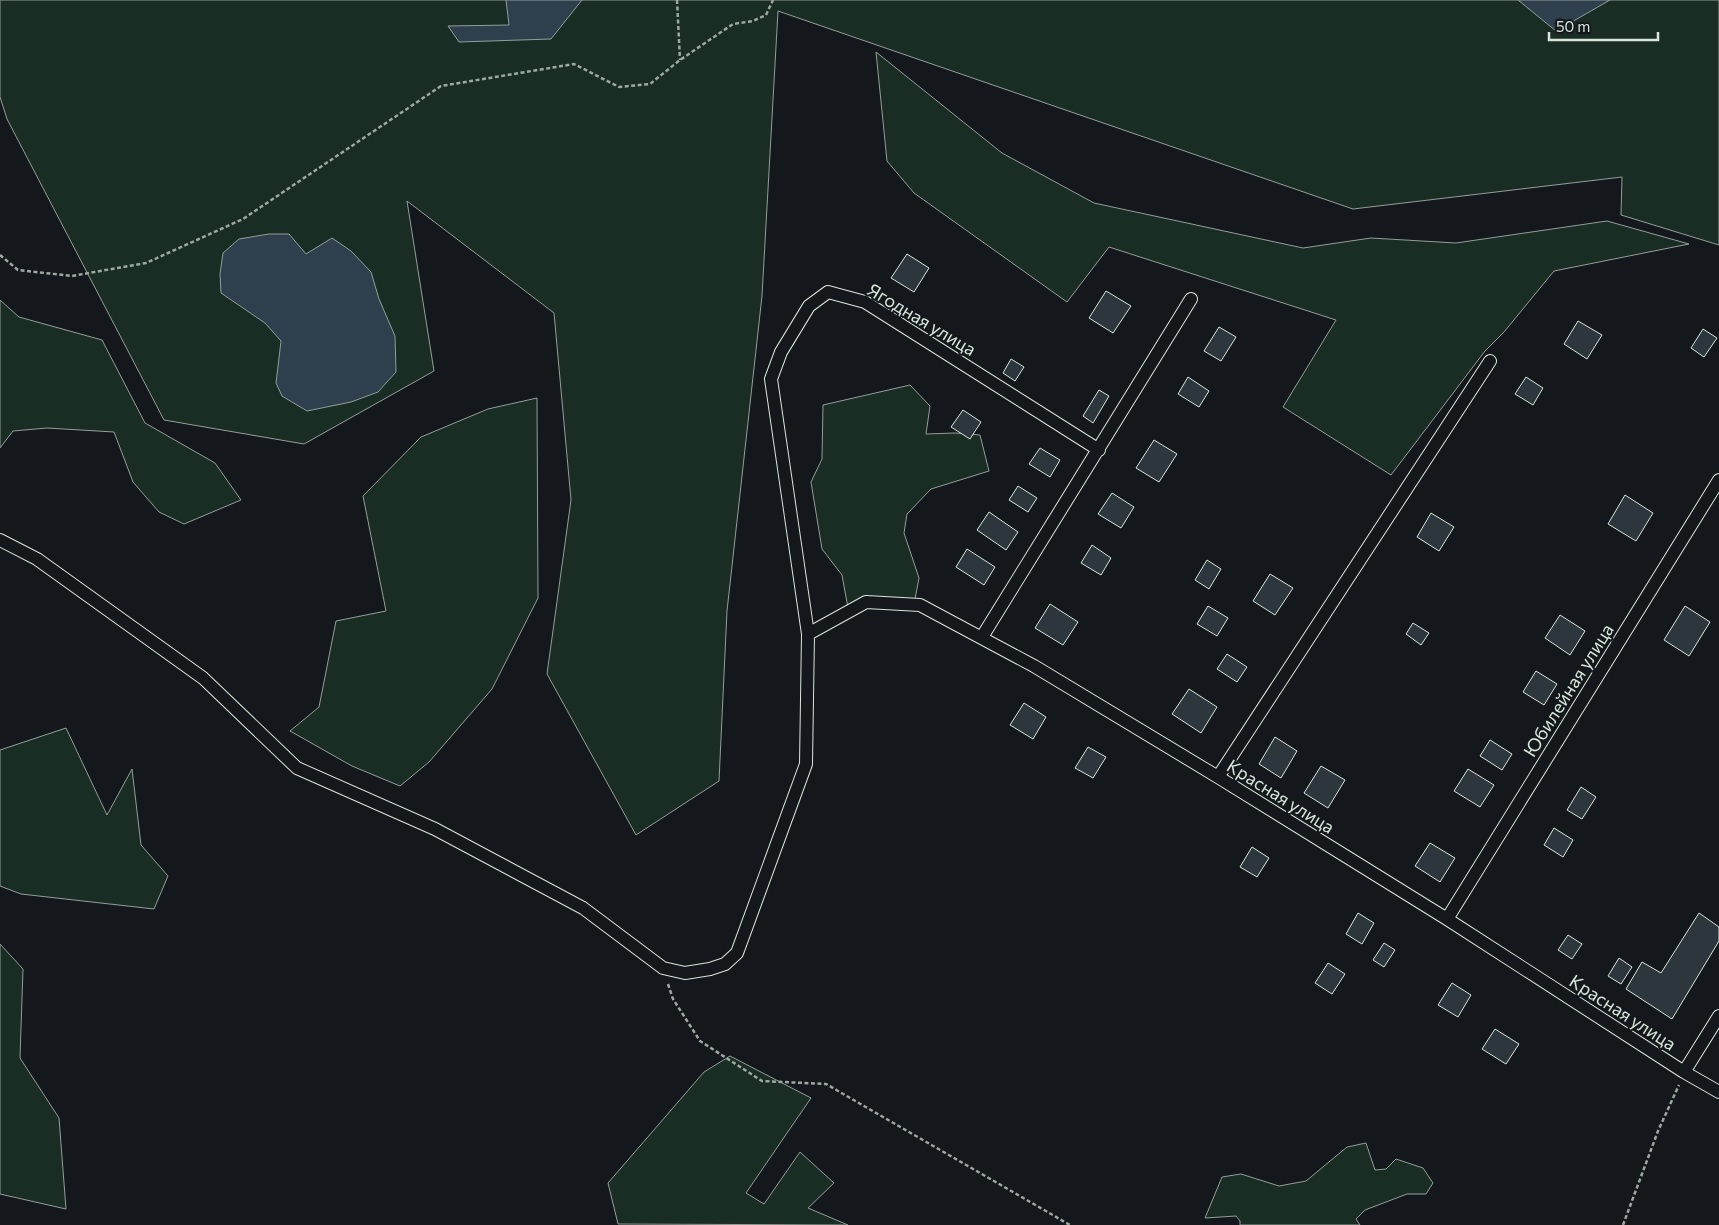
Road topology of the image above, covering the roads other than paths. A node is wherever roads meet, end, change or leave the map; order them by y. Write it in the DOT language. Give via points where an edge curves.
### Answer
graph roads {
  1 [pos="1191,299"];
  2 [pos="1490,361"];
  3 [pos="1099,450"];
  4 [pos="1719,480"];
  5 [pos="0,540"];
  6 [pos="808,634"];
  7 [pos="982,638"];
  8 [pos="1218,777"];
  9 [pos="1447,919"];
  10 [pos="1719,1016"];
  11 [pos="1684,1072"];
  12 [pos="1719,1092"];
  1 -- 3 [label="street"];
  2 -- 8 [label="street"];
  3 -- 6 [label="street, Ягодная улица" via="865,302 828,292 809,306 781,352 771,379"];
  3 -- 7 [label="street"];
  4 -- 9 [label="street, Юбилейная улица"];
  5 -- 6 [label="street" via="37,559 203,678 297,768 435,829 582,908 663,968 685,973 725,964 737,953 806,764"];
  6 -- 7 [label="street, Красная улица" via="866,602 920,605"];
  7 -- 8 [label="street, Красная улица"];
  8 -- 9 [label="street, Красная улица"];
  9 -- 11 [label="street, Красная улица"];
  10 -- 11 [label="street"];
  11 -- 12 [label="street, Красная улица"];
}
